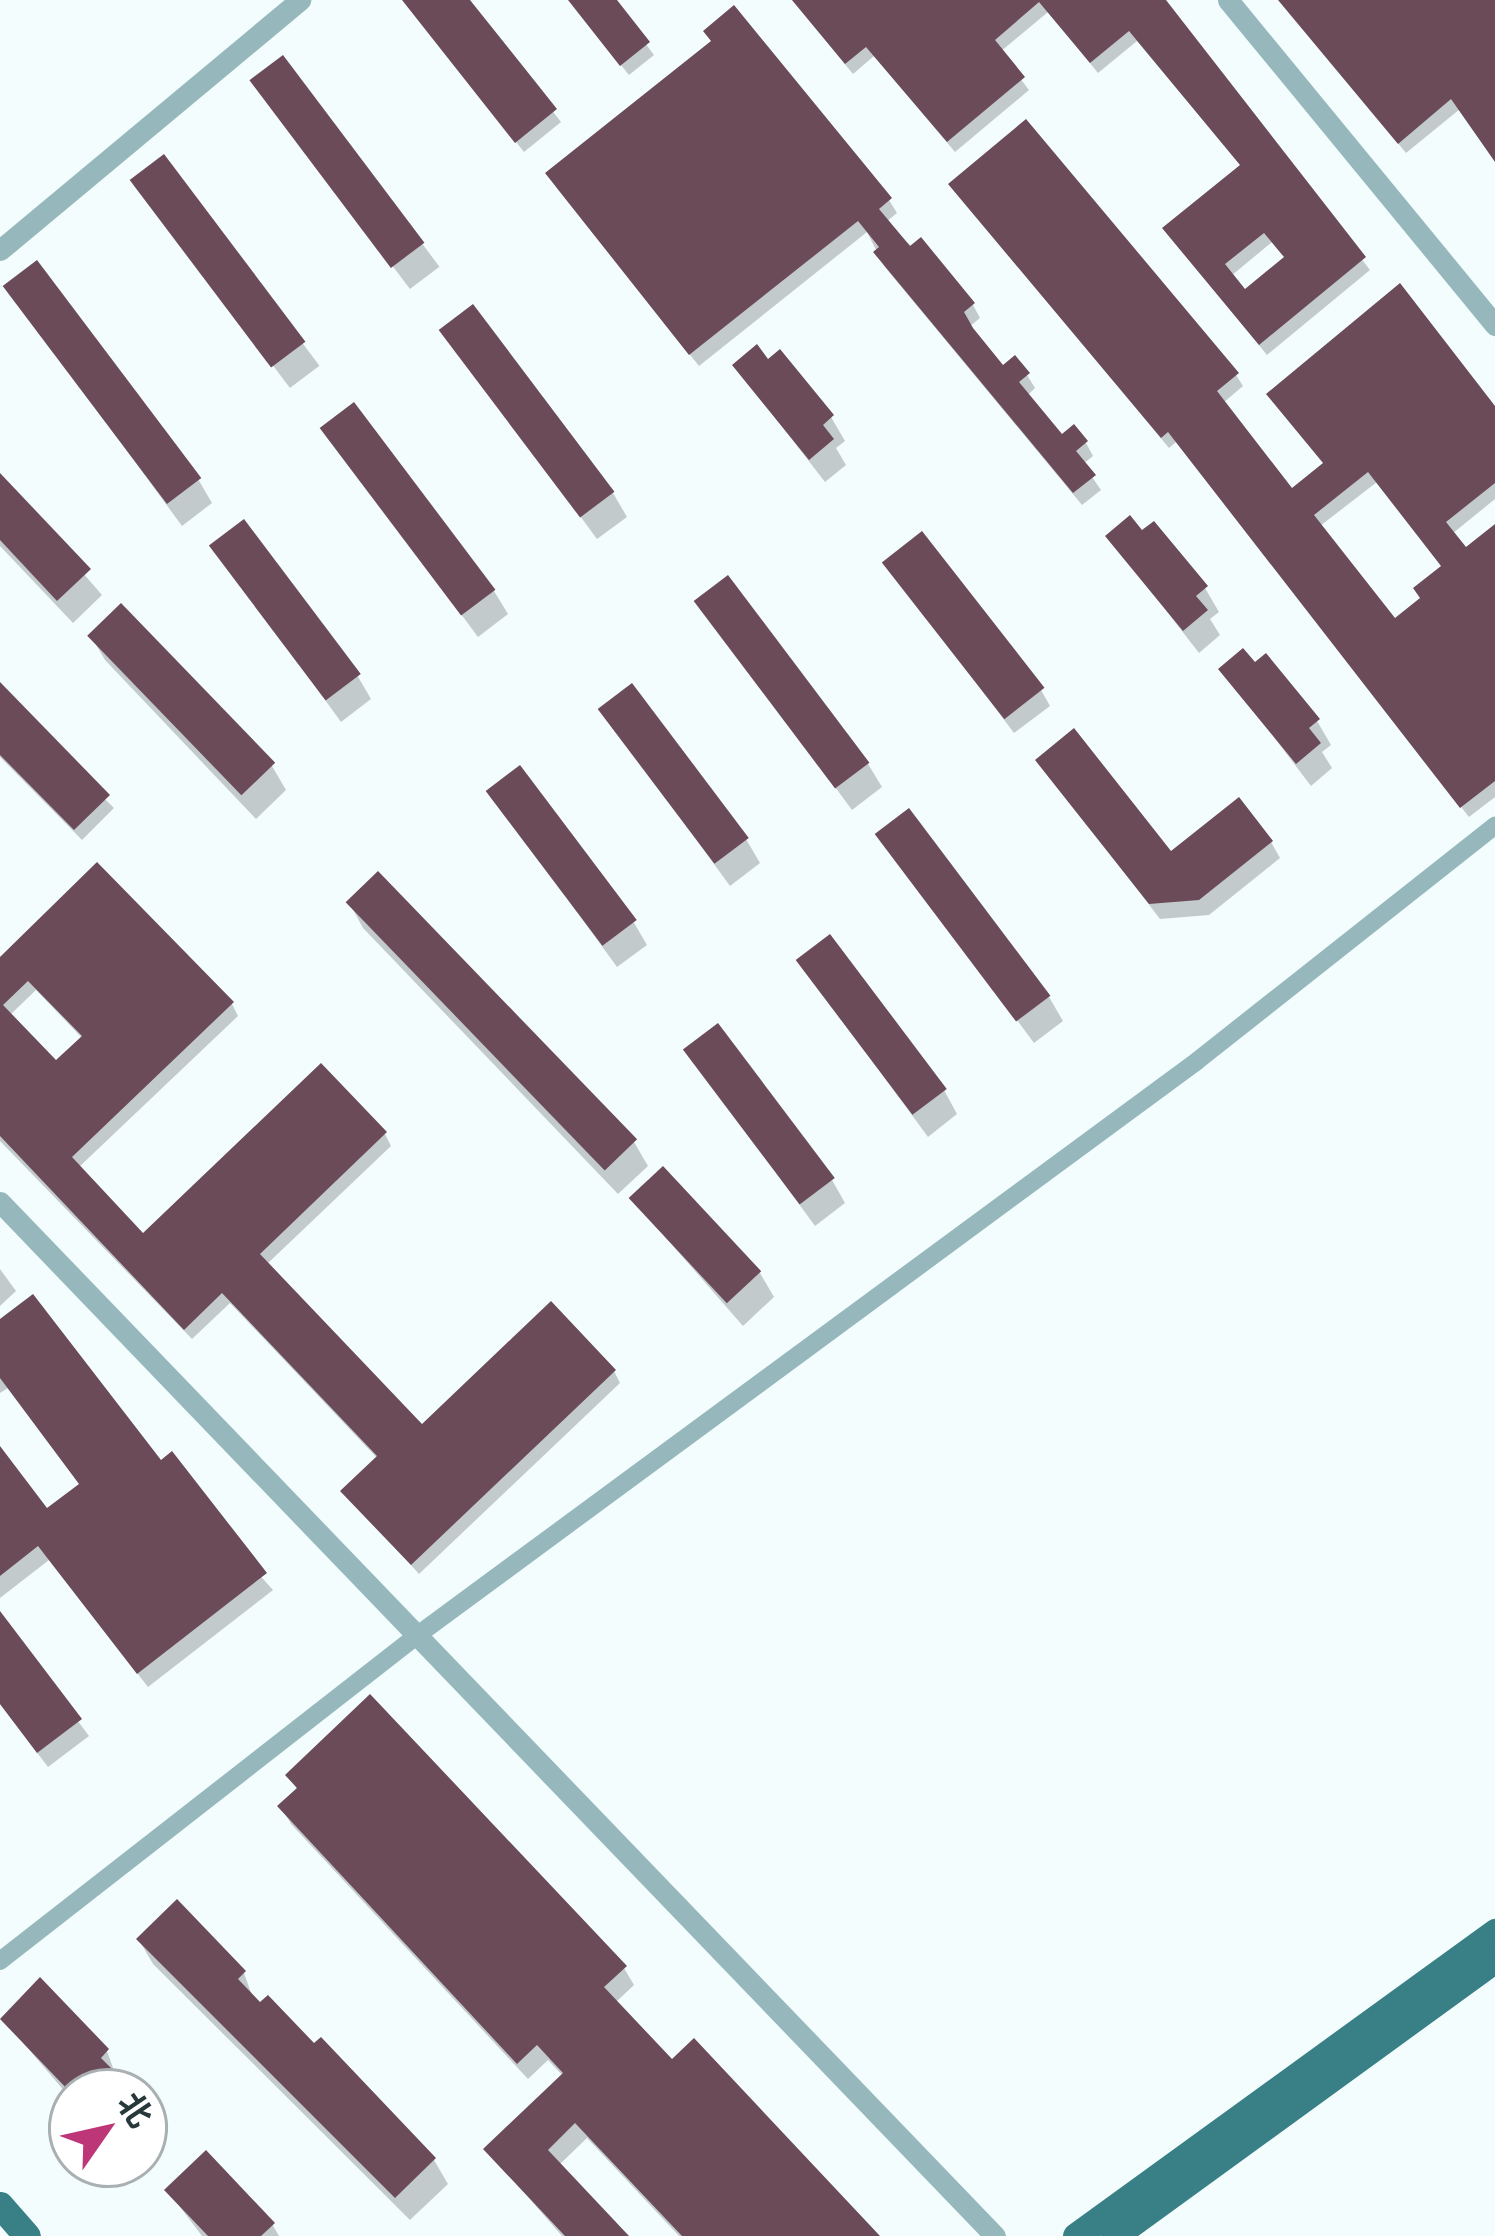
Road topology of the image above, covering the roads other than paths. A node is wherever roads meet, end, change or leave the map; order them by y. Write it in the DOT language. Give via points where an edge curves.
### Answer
graph roads {
  1 [pos="300,0"];
  2 [pos="1228,0"];
  3 [pos="0,250"];
  4 [pos="1495,325"];
  5 [pos="1495,826"];
  6 [pos="0,1202"];
  7 [pos="415,1637"];
  8 [pos="1495,1932"];
  9 [pos="1495,1959"];
  10 [pos="0,1961"];
  11 [pos="0,2205"];
  12 [pos="27,2236"];
  13 [pos="995,2236"];
  14 [pos="1076,2236"];
  15 [pos="1114,2236"];
  1 -- 3 [label="street"];
  2 -- 4 [label="street"];
  5 -- 7 [label="street" via="1197,1061"];
  6 -- 7 [label="street"];
  7 -- 10 [label="street"];
  7 -- 13 [label="street"];
  8 -- 14 [label="main road"];
  9 -- 15 [label="main road"];
  11 -- 12 [label="main road"];
}
